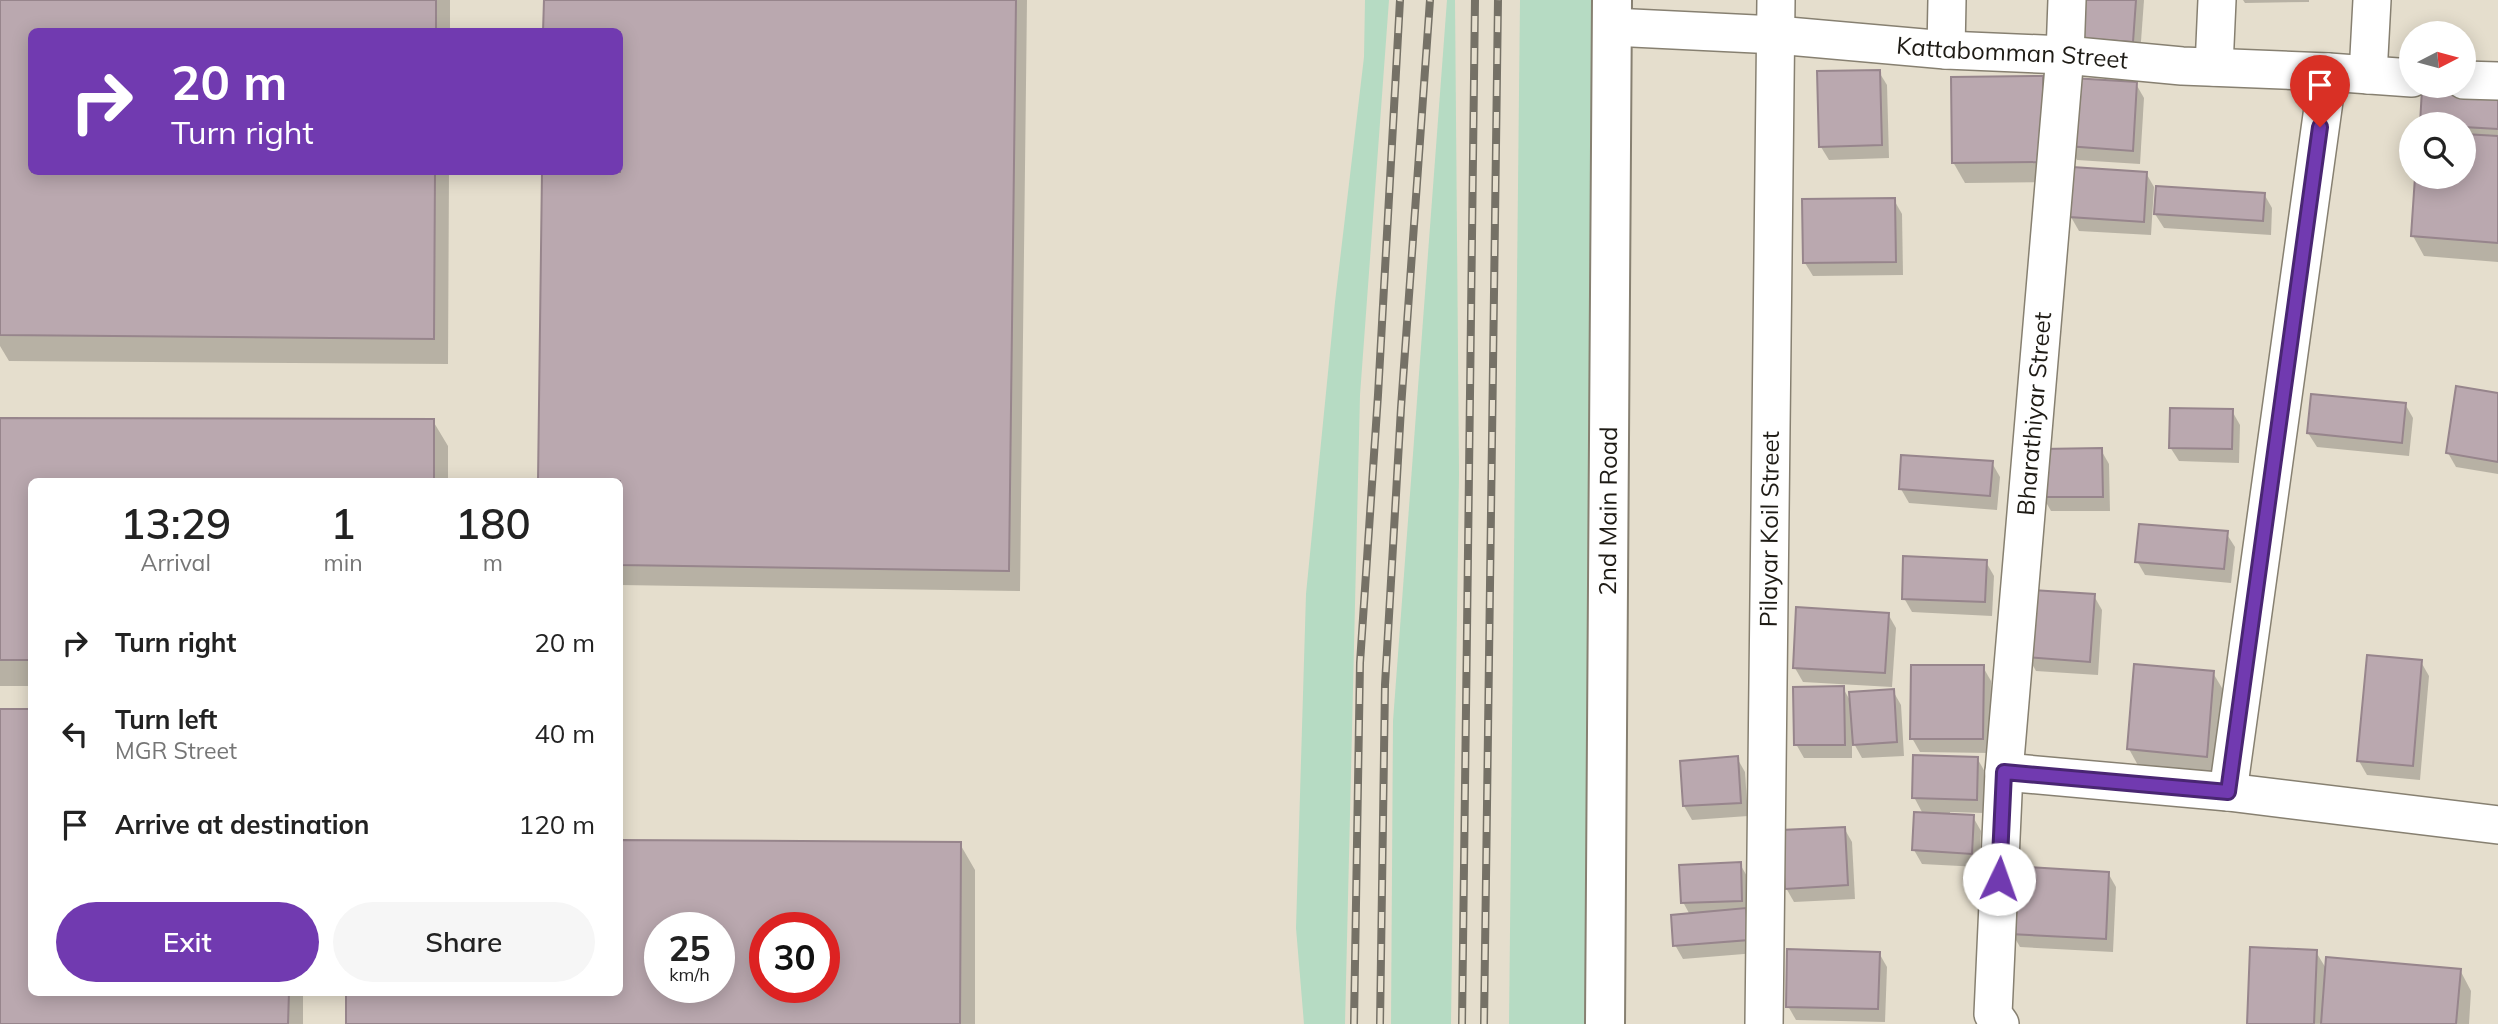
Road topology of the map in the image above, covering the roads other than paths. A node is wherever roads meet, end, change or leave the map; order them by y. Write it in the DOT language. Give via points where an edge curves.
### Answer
graph roads {
  1 [pos="1947,0"];
  2 [pos="2067,0"];
  3 [pos="2217,0"];
  4 [pos="2372,0"];
  5 [pos="1612,14"];
  6 [pos="1776,17"];
  7 [pos="1945,50"];
  8 [pos="2065,55"];
  9 [pos="2214,67"];
  10 [pos="2328,72"];
  11 [pos="2368,75"];
  12 [pos="2399,77"];
  13 [pos="2476,80"];
  14 [pos="2498,81"];
  15 [pos="2004,772"];
  16 [pos="2228,792"];
  17 [pos="2498,825"];
  18 [pos="1605,1024"];
  19 [pos="1764,1024"];
  20 [pos="2000,1024"];
  1 -- 7 [label="street"];
  2 -- 8 [label="street, Bharathiyar Street"];
  3 -- 9 [label="street"];
  4 -- 11 [label="street"];
  5 -- 6 [label="street, Kattabomman Street"];
  5 -- 18 [label="street, 2nd Main Road"];
  6 -- 7 [label="street, Kattabomman Street"];
  6 -- 19 [label="street, Pilayar Koil Street"];
  7 -- 8 [label="street, Kattabomman Street"];
  8 -- 9 [label="street, Kattabomman Street"];
  8 -- 15 [label="street, Bharathiyar Street"];
  9 -- 10 [label="street, Kattabomman Street"];
  10 -- 11 [label="street, Kattabomman Street"];
  10 -- 16 [label="street"];
  11 -- 12 [label="street, Kattabomman Street"];
  13 -- 14 [label="street"];
  15 -- 16 [label="street"];
  15 -- 20 [label="street, Bharathiyar Street" via="1993,1014"];
  16 -- 17 [label="street"];
}
